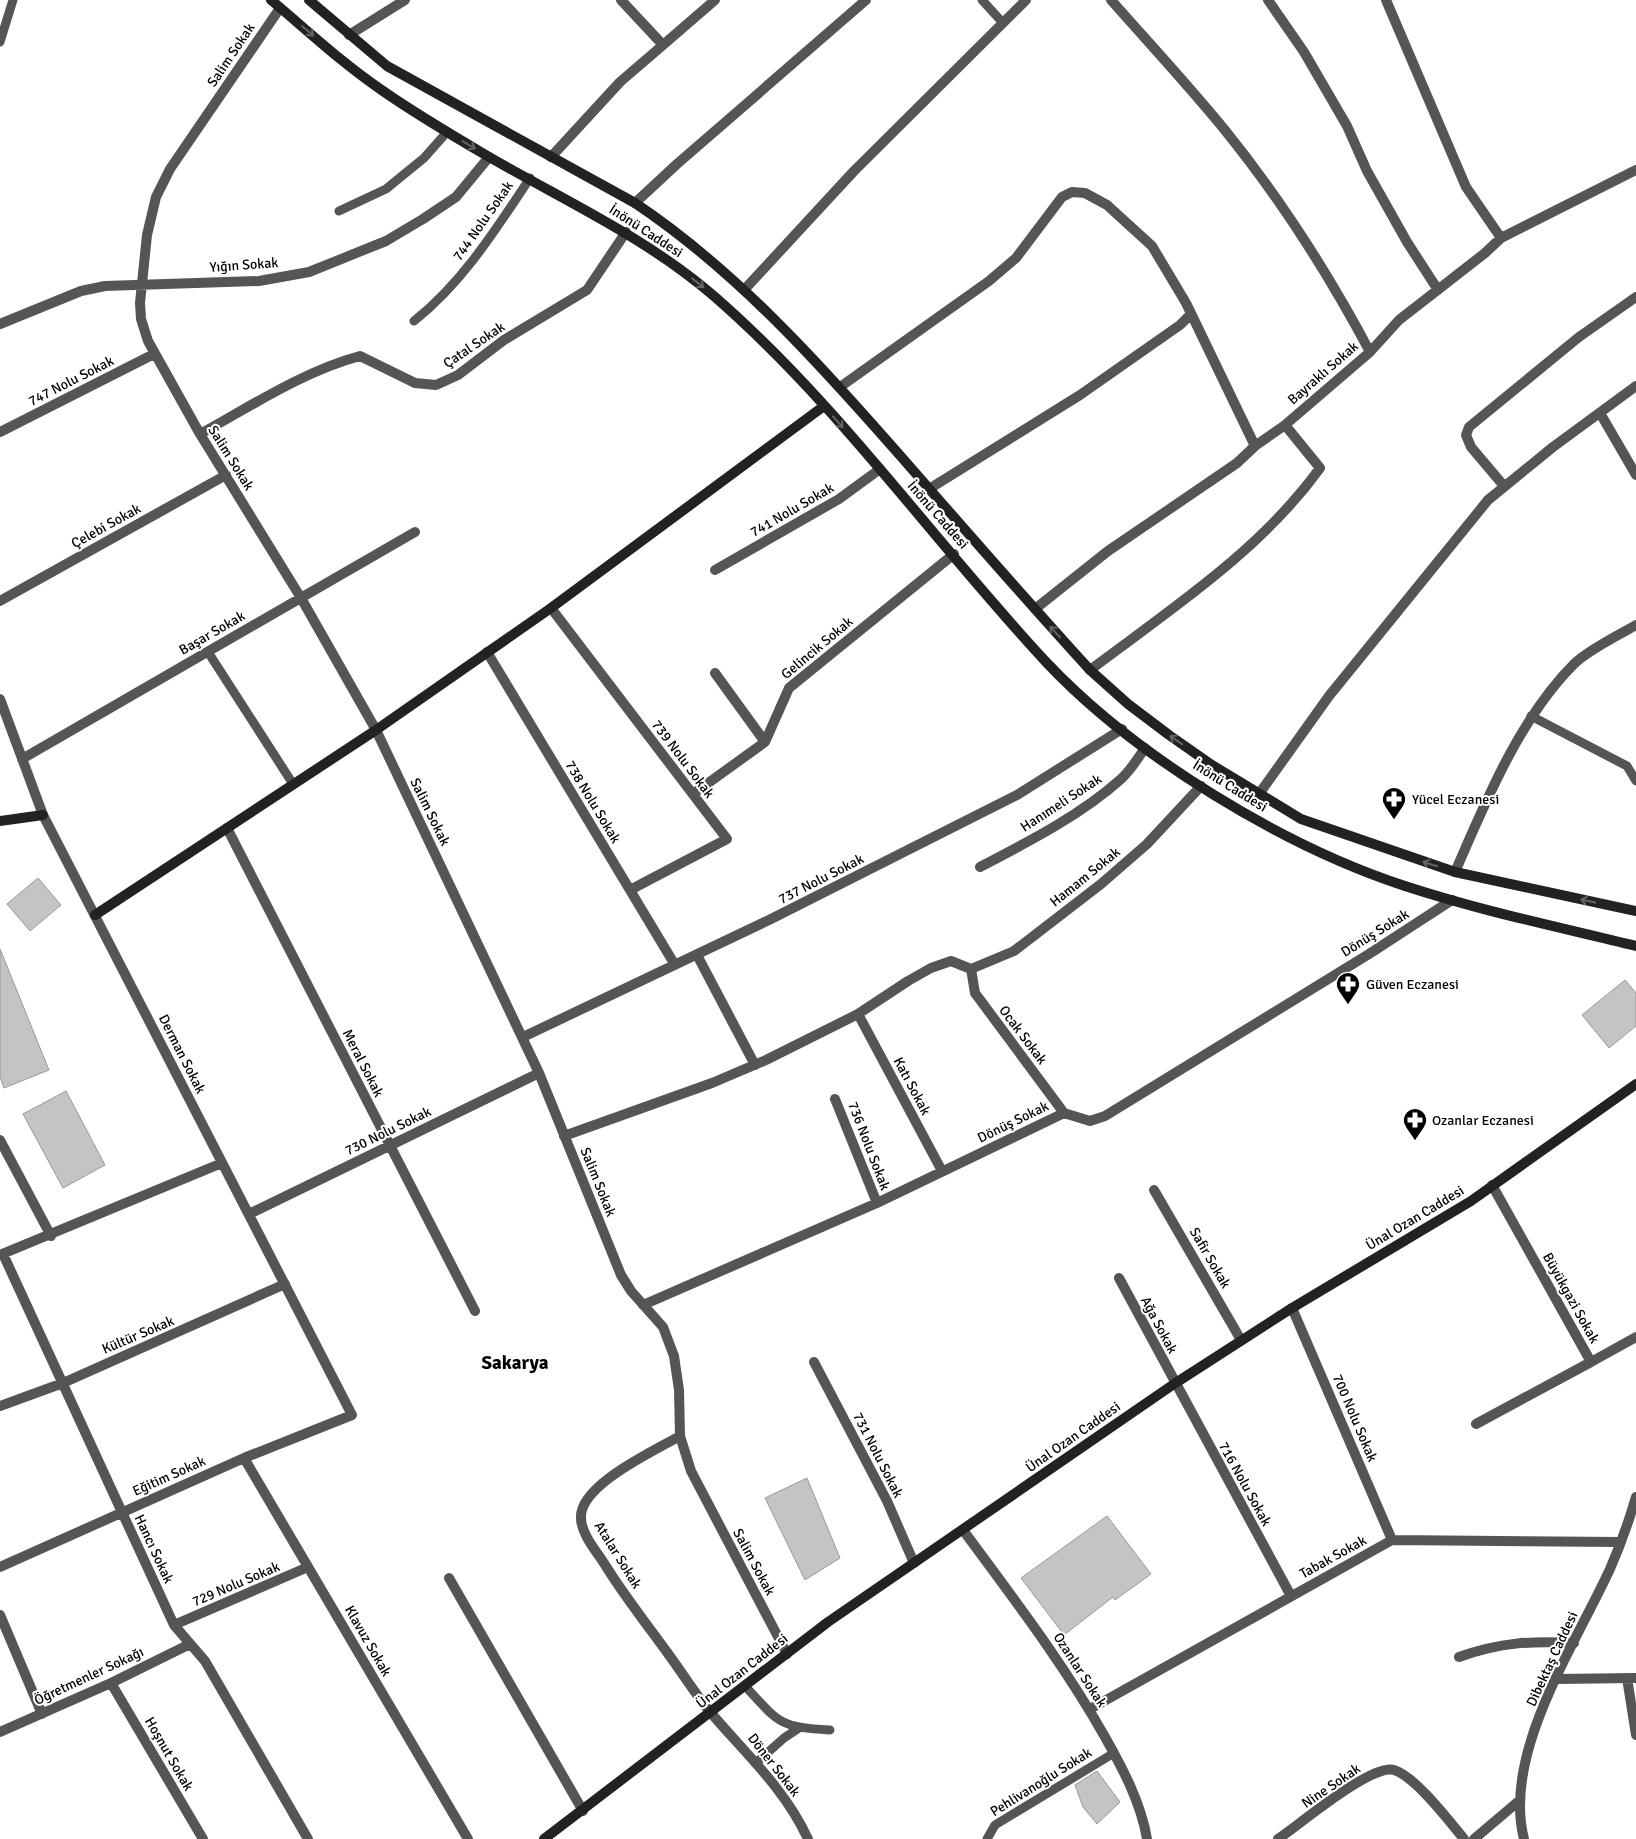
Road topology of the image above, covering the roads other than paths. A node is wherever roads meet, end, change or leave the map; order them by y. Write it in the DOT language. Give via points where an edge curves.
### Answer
graph roads {
  1 [pos="13,0"];
  2 [pos="271,0"];
  3 [pos="309,0"];
  4 [pos="405,0"];
  5 [pos="621,0"];
  6 [pos="715,0"];
  7 [pos="866,0"];
  8 [pos="982,0"];
  9 [pos="1026,0"];
  10 [pos="1111,0"];
  11 [pos="1268,0"];
  12 [pos="1386,0"];
  13 [pos="280,8"];
  14 [pos="1003,23"];
  15 [pos="350,35"];
  16 [pos="0,42"];
  17 [pos="663,45"];
  18 [pos="447,132"];
  19 [pos="489,157"];
  20 [pos="551,157"];
  21 [pos="1636,170"];
  22 [pos="530,178"];
  23 [pos="635,203"];
  24 [pos="339,211"];
  25 [pos="626,232"];
  26 [pos="1501,238"];
  27 [pos="142,285"];
  28 [pos="744,290"];
  29 [pos="1438,290"];
  30 [pos="1636,297"];
  31 [pos="1191,314"];
  32 [pos="414,321"];
  33 [pos="0,324"];
  34 [pos="1370,352"];
  35 [pos="154,354"];
  36 [pos="1636,386"];
  37 [pos="840,387"];
  38 [pos="824,406"];
  39 [pos="1600,412"];
  40 [pos="1285,425"];
  41 [pos="0,432"];
  42 [pos="200,434"];
  43 [pos="1255,446"];
  44 [pos="880,469"];
  45 [pos="1636,474"];
  46 [pos="226,475"];
  47 [pos="1504,486"];
  48 [pos="929,488"];
  49 [pos="415,532"];
  50 [pos="954,554"];
  51 [pos="715,570"];
  52 [pos="301,598"];
  53 [pos="0,601"];
  54 [pos="551,608"];
  55 [pos="1034,610"];
  56 [pos="1636,625"];
  57 [pos="208,652"];
  58 [pos="487,652"];
  59 [pos="1090,670"];
  60 [pos="715,673"];
  61 [pos="0,700"];
  62 [pos="1530,716"];
  63 [pos="1122,729"];
  64 [pos="376,730"];
  65 [pos="765,742"];
  66 [pos="1145,748"];
  67 [pos="22,759"];
  68 [pos="1636,781"];
  69 [pos="293,784"];
  70 [pos="1201,786"];
  71 [pos="693,794"];
  72 [pos="1259,794"];
  73 [pos="43,815"];
  74 [pos="0,821"];
  75 [pos="228,828"];
  76 [pos="980,867"];
  77 [pos="1455,872"];
  78 [pos="630,890"];
  79 [pos="1452,900"];
  80 [pos="1636,911"];
  81 [pos="95,915"];
  82 [pos="1636,946"];
  83 [pos="697,955"];
  84 [pos="675,965"];
  85 [pos="971,969"];
  86 [pos="858,1014"];
  87 [pos="523,1037"];
  88 [pos="755,1065"];
  89 [pos="539,1073"];
  90 [pos="1636,1084"];
  91 [pos="836,1099"];
  92 [pos="1064,1113"];
  93 [pos="564,1136"];
  94 [pos="0,1140"];
  95 [pos="390,1145"];
  96 [pos="222,1162"];
  97 [pos="942,1171"];
  98 [pos="1492,1185"];
  99 [pos="1154,1190"];
  100 [pos="876,1203"];
  101 [pos="249,1214"];
  102 [pos="51,1236"];
  103 [pos="2,1254"];
  104 [pos="1119,1278"];
  105 [pos="285,1284"];
  106 [pos="643,1305"];
  107 [pos="1292,1308"];
  108 [pos="475,1311"];
  109 [pos="1636,1337"];
  110 [pos="1241,1340"];
  111 [pos="814,1362"];
  112 [pos="1591,1362"];
  113 [pos="63,1383"];
  114 [pos="1174,1384"];
  115 [pos="0,1406"];
  116 [pos="352,1415"];
  117 [pos="1476,1424"];
  118 [pos="680,1436"];
  119 [pos="244,1458"];
  120 [pos="1636,1497"];
  121 [pos="122,1512"];
  122 [pos="1633,1517"];
  123 [pos="963,1530"];
  124 [pos="1392,1540"];
  125 [pos="1620,1542"];
  126 [pos="914,1563"];
  127 [pos="0,1567"];
  128 [pos="308,1567"];
  129 [pos="448,1578"];
  130 [pos="1291,1596"];
  131 [pos="0,1615"];
  132 [pos="174,1625"];
  133 [pos="1574,1642"];
  134 [pos="190,1644"];
  135 [pos="787,1654"];
  136 [pos="1459,1658"];
  137 [pos="1632,1678"];
  138 [pos="1556,1679"];
  139 [pos="111,1683"];
  140 [pos="746,1686"];
  141 [pos="1090,1710"];
  142 [pos="711,1713"];
  143 [pos="42,1714"];
  144 [pos="799,1728"];
  145 [pos="830,1730"];
  146 [pos="0,1732"];
  147 [pos="1636,1734"];
  148 [pos="1114,1753"];
  149 [pos="758,1762"];
  150 [pos="1520,1800"];
  151 [pos="583,1811"];
  152 [pos="203,1839"];
  153 [pos="308,1839"];
  154 [pos="468,1839"];
  155 [pos="544,1839"];
  156 [pos="808,1839"];
  157 [pos="987,1839"];
  158 [pos="1148,1839"];
  159 [pos="1278,1839"];
  160 [pos="1464,1839"];
  161 [pos="1474,1839"];
  162 [pos="1524,1839"];
  1 -- 16 [label="lane"];
  2 -- 13 [label="main road, İnönü Caddesi"];
  3 -- 15 [label="main road, İnönü Caddesi"];
  4 -- 15 [label="street"];
  5 -- 17 [label="street"];
  6 -- 17 [label="street"];
  7 -- 23 [label="street"];
  8 -- 14 [label="lane"];
  9 -- 14 [label="street"];
  10 -- 34 [label="street" via="1224,130 1292,219"];
  11 -- 29 [label="street" via="1304,52 1347,126 1367,171"];
  12 -- 26 [label="street" via="1466,187"];
  13 -- 18 [label="main road, İnönü Caddesi, one-way" via="381,90"];
  13 -- 27 [label="street, Salim Sokak" via="170,168 154,206 147,235"];
  14 -- 28 [label="street" via="854,171"];
  15 -- 20 [label="main road, İnönü Caddesi" via="387,66"];
  17 -- 20 [label="street" via="620,82"];
  18 -- 19 [label="main road, İnönü Caddesi, one-way"];
  18 -- 24 [label="lane" via="424,158 386,189"];
  19 -- 22 [label="main road, İnönü Caddesi"];
  19 -- 27 [label="street, Yığın Sokak" via="456,197 423,219 386,241 309,272 259,281"];
  20 -- 23 [label="main road, İnönü Caddesi"];
  21 -- 26 [label="street, Bayraklı Sokak"];
  22 -- 25 [label="main road, İnönü Caddesi"];
  22 -- 32 [label="lane, 744 Nolu Sokak" via="475,260"];
  23 -- 28 [label="main road, İnönü Caddesi" via="703,253"];
  25 -- 38 [label="main road, İnönü Caddesi, one-way" via="715,297"];
  25 -- 42 [label="street, Çatal Sokak" via="587,290 436,385 415,383 360,356 270,396"];
  26 -- 29 [label="street, Bayraklı Sokak"];
  27 -- 33 [label="street, Yığın Sokak" via="105,286 81,291"];
  27 -- 35 [label="street, Salim Sokak" via="141,319"];
  28 -- 37 [label="main road, İnönü Caddesi"];
  29 -- 34 [label="street, Bayraklı Sokak" via="1399,320"];
  30 -- 47 [label="street" via="1579,337 1469,427 1466,435 1471,447"];
  31 -- 37 [label="street" via="1152,246 1107,205 1085,193 1072,192 1062,198 1016,258 989,281"];
  31 -- 43 [label="street"];
  31 -- 48 [label="street" via="1080,395"];
  34 -- 40 [label="street, Bayraklı Sokak"];
  35 -- 41 [label="street, 747 Nolu Sokak"];
  35 -- 42 [label="street, Salim Sokak"];
  36 -- 39 [label="street"];
  37 -- 48 [label="main road, İnönü Caddesi"];
  38 -- 44 [label="main road, İnönü Caddesi, one-way"];
  38 -- 54 [label="main road"];
  39 -- 45 [label="street"];
  39 -- 47 [label="street"];
  40 -- 43 [label="street, Bayraklı Sokak"];
  40 -- 59 [label="street" via="1320,468 1302,493 1274,524 1209,580"];
  42 -- 46 [label="street, Salim Sokak"];
  43 -- 55 [label="street, Bayraklı Sokak" via="1237,463 1108,551"];
  44 -- 50 [label="main road, İnönü Caddesi"];
  44 -- 51 [label="street, 741 Nolu Sokak" via="838,499"];
  46 -- 52 [label="street, Salim Sokak"];
  46 -- 53 [label="street, Çelebi Sokak"];
  47 -- 72 [label="street" via="1488,500 1329,696"];
  48 -- 55 [label="main road, İnönü Caddesi"];
  49 -- 52 [label="street, Başar Sokak"];
  50 -- 63 [label="main road, İnönü Caddesi" via="1048,663"];
  50 -- 65 [label="street, Gelincik Sokak" via="789,688"];
  52 -- 57 [label="street, Başar Sokak"];
  52 -- 64 [label="street, Salim Sokak"];
  54 -- 58 [label="main road"];
  54 -- 71 [label="street, 739 Nolu Sokak"];
  59 -- 55 [label="main road, İnönü Caddesi, one-way"];
  56 -- 62 [label="street" via="1575,662"];
  57 -- 67 [label="street, Başar Sokak"];
  57 -- 69 [label="lane"];
  58 -- 64 [label="main road"];
  58 -- 78 [label="street, 738 Nolu Sokak"];
  72 -- 59 [label="main road, İnönü Caddesi, one-way" via="1169,735"];
  60 -- 65 [label="street"];
  61 -- 67 [label="street, Derman Sokak"];
  62 -- 68 [label="lane" via="1627,766"];
  62 -- 77 [label="street"];
  63 -- 66 [label="main road, İnönü Caddesi"];
  63 -- 83 [label="street, 737 Nolu Sokak" via="1017,795"];
  64 -- 69 [label="main road"];
  64 -- 87 [label="street, Salim Sokak"];
  65 -- 71 [label="street"];
  66 -- 70 [label="main road, İnönü Caddesi"];
  66 -- 76 [label="street, Hanımeli Sokak" via="1123,778 1096,799 1026,843"];
  67 -- 73 [label="street, Derman Sokak"];
  69 -- 75 [label="main road"];
  70 -- 79 [label="main road, İnönü Caddesi" via="1275,830 1335,860"];
  70 -- 85 [label="street, Hamam Sokak" via="1147,844 1101,884 1014,951"];
  71 -- 78 [label="street, 739 Nolu Sokak" via="727,839"];
  77 -- 72 [label="main road, İnönü Caddesi, one-way" via="1301,818"];
  73 -- 74 [label="main road"];
  73 -- 81 [label="street, Derman Sokak"];
  75 -- 81 [label="main road"];
  75 -- 95 [label="street, Meral Sokak"];
  80 -- 77 [label="main road, İnönü Caddesi, one-way"];
  78 -- 84 [label="street, 738 Nolu Sokak"];
  79 -- 82 [label="main road, İnönü Caddesi"];
  79 -- 92 [label="street, Dönüş Sokak" via="1105,1116 1090,1121"];
  81 -- 96 [label="street, Derman Sokak"];
  83 -- 84 [label="street, 737 Nolu Sokak"];
  83 -- 88 [label="street"];
  84 -- 87 [label="street, 737 Nolu Sokak"];
  85 -- 86 [label="street" via="951,961 931,968"];
  85 -- 92 [label="street, Ocak Sokak" via="975,993"];
  86 -- 88 [label="street"];
  86 -- 97 [label="street, Katı Sokak"];
  87 -- 89 [label="street, Salim Sokak"];
  88 -- 93 [label="street"];
  89 -- 93 [label="street, Salim Sokak"];
  89 -- 95 [label="street, 730 Nolu Sokak"];
  90 -- 98 [label="main road, Ünal Ozan Caddesi"];
  91 -- 100 [label="street, 736 Nolu Sokak"];
  92 -- 97 [label="street, Dönüş Sokak"];
  93 -- 106 [label="street, Salim Sokak" via="621,1275"];
  94 -- 102 [label="street"];
  95 -- 101 [label="street, 730 Nolu Sokak"];
  95 -- 108 [label="street, Meral Sokak"];
  96 -- 101 [label="street, Derman Sokak"];
  96 -- 102 [label="street"];
  97 -- 100 [label="street, Dönüş Sokak"];
  98 -- 107 [label="main road, Ünal Ozan Caddesi" via="1471,1201"];
  98 -- 112 [label="street, Büyükgazi Sokak"];
  99 -- 110 [label="street, Safir Sokak"];
  100 -- 106 [label="street, Dönüş Sokak"];
  101 -- 105 [label="street, Derman Sokak"];
  102 -- 103 [label="street"];
  103 -- 113 [label="street, Hancı Sokak"];
  104 -- 114 [label="street, Ağa Sokak"];
  105 -- 113 [label="street, Kültür Sokak"];
  105 -- 116 [label="street, Derman Sokak"];
  106 -- 118 [label="street, Salim Sokak" via="663,1327 674,1356"];
  107 -- 110 [label="main road, Ünal Ozan Caddesi"];
  107 -- 124 [label="street, 700 Nolu Sokak"];
  109 -- 112 [label="street"];
  110 -- 114 [label="main road, Ünal Ozan Caddesi"];
  111 -- 126 [label="street, 731 Nolu Sokak" via="887,1502"];
  112 -- 117 [label="street, Büyükgazi Sokak"];
  113 -- 115 [label="street, Kültür Sokak"];
  113 -- 121 [label="street, Hancı Sokak"];
  114 -- 123 [label="main road, Ünal Ozan Caddesi"];
  114 -- 130 [label="street, 716 Nolu Sokak"];
  116 -- 119 [label="street, Eğitim Sokak"];
  118 -- 135 [label="street, Salim Sokak" via="691,1471"];
  118 -- 142 [label="street, Atalar Sokak" via="625,1464 595,1490 585,1504 581,1518 586,1534 617,1584"];
  119 -- 121 [label="street, Eğitim Sokak"];
  119 -- 128 [label="street, Klavuz Sokak"];
  120 -- 122 [label="street, Dibektaş Caddesi"];
  121 -- 127 [label="street, Eğitim Sokak"];
  121 -- 132 [label="street, Hancı Sokak"];
  122 -- 125 [label="street, Dibektaş Caddesi"];
  123 -- 126 [label="main road, Ünal Ozan Caddesi"];
  123 -- 141 [label="street, Ozanlar Sokak" via="1038,1631"];
  124 -- 125 [label="street, Tabak Sokak"];
  124 -- 130 [label="street, Tabak Sokak"];
  125 -- 133 [label="street, Dibektaş Caddesi"];
  126 -- 135 [label="main road, Ünal Ozan Caddesi"];
  128 -- 132 [label="street, 729 Nolu Sokak"];
  128 -- 154 [label="street, Klavuz Sokak"];
  129 -- 151 [label="street"];
  130 -- 141 [label="street, Tabak Sokak"];
  131 -- 143 [label="street"];
  132 -- 134 [label="street, Hancı Sokak"];
  133 -- 136 [label="street" via="1527,1641 1482,1649"];
  133 -- 138 [label="street, Dibektaş Caddesi"];
  134 -- 139 [label="street, Öğretmenler Sokağı"];
  134 -- 153 [label="street, Hancı Sokak" via="206,1662"];
  135 -- 140 [label="main road, Ünal Ozan Caddesi"];
  137 -- 138 [label="street"];
  137 -- 147 [label="street"];
  138 -- 150 [label="street, Dibektaş Caddesi" via="1528,1745 1519,1788"];
  139 -- 143 [label="street, Öğretmenler Sokağı"];
  139 -- 152 [label="street, Hoşnut Sokak"];
  140 -- 142 [label="main road, Ünal Ozan Caddesi"];
  140 -- 144 [label="lane" via="775,1719"];
  141 -- 148 [label="street, Ozanlar Sokak"];
  142 -- 149 [label="street, Döner Sokak"];
  142 -- 151 [label="main road, Ünal Ozan Caddesi"];
  143 -- 146 [label="street, Öğretmenler Sokağı"];
  144 -- 145 [label="lane"];
  144 -- 149 [label="lane"];
  148 -- 157 [label="lane, Pehlivanoğlu Sokak" via="995,1825"];
  148 -- 158 [label="street, Ozanlar Sokak" via="1130,1785"];
  149 -- 156 [label="street, Döner Sokak" via="801,1823"];
  150 -- 161 [label="street"];
  150 -- 162 [label="street, Dibektaş Caddesi"];
  151 -- 155 [label="main road, Ünal Ozan Caddesi"];
  159 -- 160 [label="street, Nine Sokak" via="1354,1784 1386,1769 1400,1773 1429,1797"];
}
